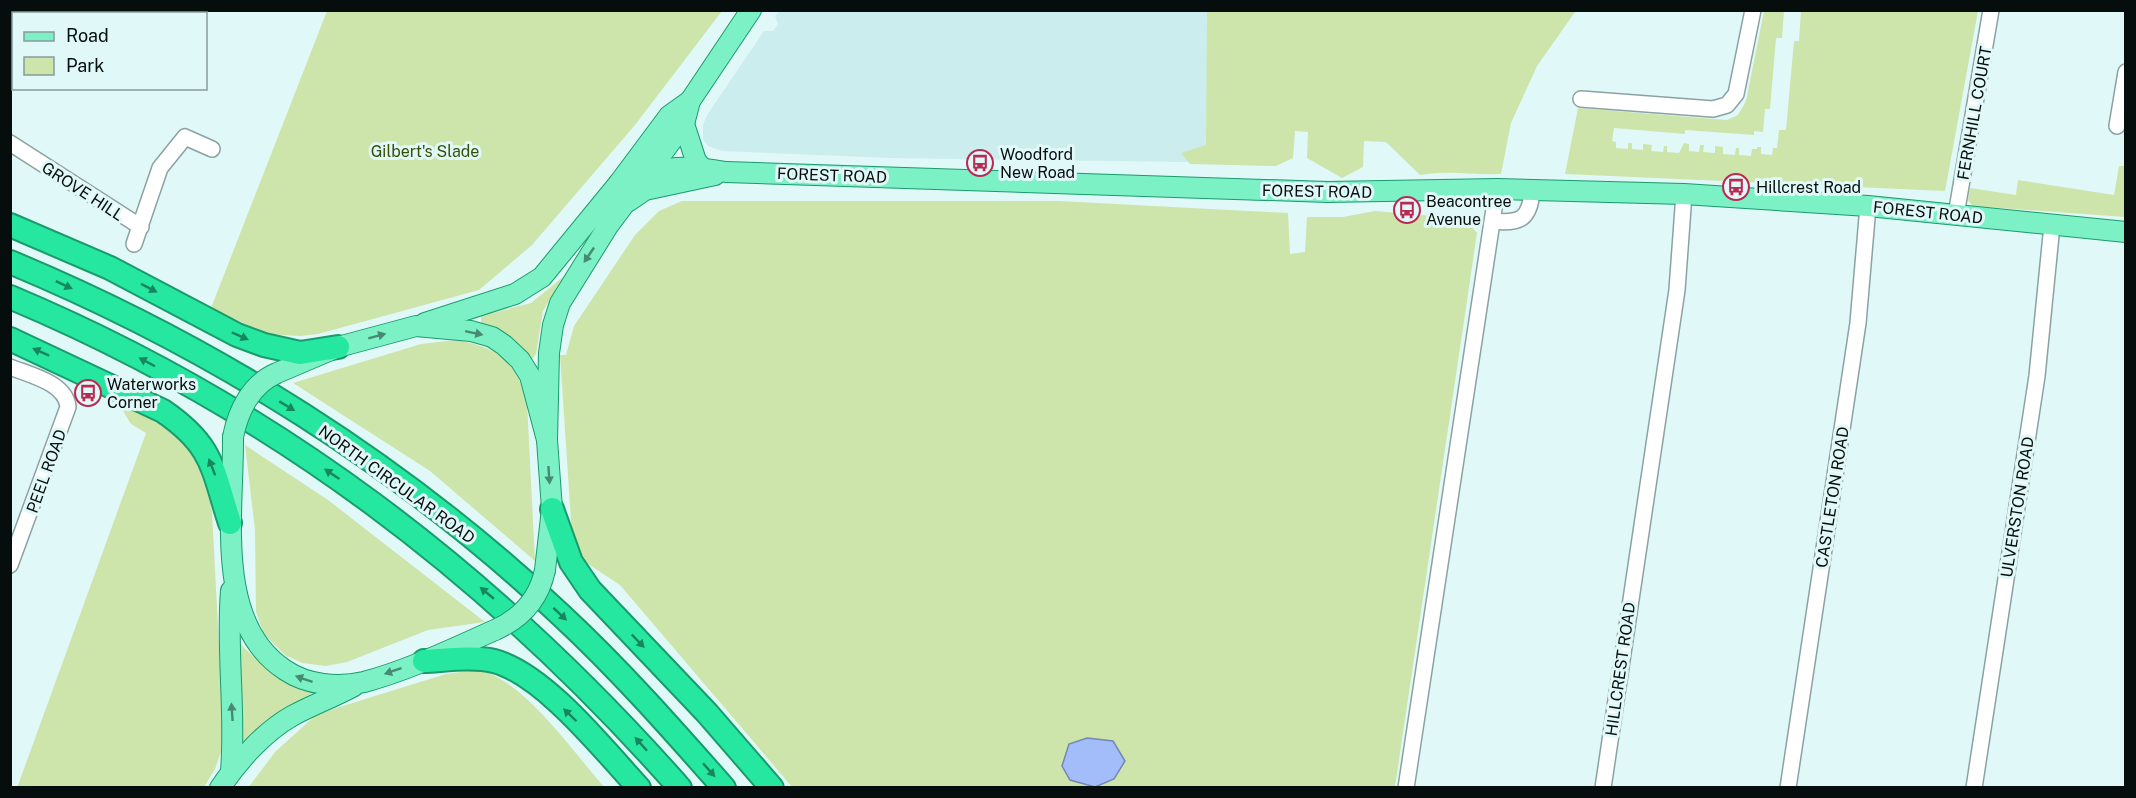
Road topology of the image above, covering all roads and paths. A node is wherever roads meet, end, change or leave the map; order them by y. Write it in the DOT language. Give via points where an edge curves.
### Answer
graph roads {
  1 [pos="751,10"];
  2 [pos="1753,10"];
  3 [pos="1991,10"];
  4 [pos="2126,72"];
  5 [pos="1581,99"];
  6 [pos="690,101"];
  7 [pos="684,124"];
  8 [pos="2117,126"];
  9 [pos="10,143"];
  10 [pos="212,149"];
  11 [pos="702,168"];
  12 [pos="726,172"];
  13 [pos="646,174"];
  14 [pos="619,183"];
  15 [pos="1497,189"];
  16 [pos="1532,191"];
  17 [pos="1684,194"];
  18 [pos="622,206"];
  19 [pos="1868,206"];
  20 [pos="1956,215"];
  21 [pos="1493,221"];
  22 [pos="10,225"];
  23 [pos="2052,225"];
  24 [pos="141,227"];
  25 [pos="2126,232"];
  26 [pos="134,244"];
  27 [pos="10,262"];
  28 [pos="10,297"];
  29 [pos="416,326"];
  30 [pos="10,339"];
  31 [pos="338,347"];
  32 [pos="10,367"];
  33 [pos="547,440"];
  34 [pos="552,509"];
  35 [pos="230,523"];
  36 [pos="233,562"];
  37 [pos="10,565"];
  38 [pos="424,661"];
  39 [pos="362,682"];
  40 [pos="231,771"];
  41 [pos="220,788"];
  42 [pos="639,788"];
  43 [pos="680,788"];
  44 [pos="724,788"];
  45 [pos="772,788"];
  46 [pos="1406,788"];
  47 [pos="1603,788"];
  48 [pos="1788,788"];
  49 [pos="1974,788"];
  1 -- 6 [label="main road"];
  2 -- 5 [label="street" via="1736,94 1727,105 1713,109"];
  3 -- 20 [label="street, FERNHILL COURT"];
  4 -- 8 [label="street"];
  6 -- 7 [label="main road"];
  6 -- 14 [label="main road" via="669,116"];
  7 -- 11 [label="main road" via="693,154"];
  7 -- 13 [label="main road"];
  9 -- 24 [label="street, GROVE HILL"];
  10 -- 24 [label="street" via="185,137 160,168"];
  11 -- 12 [label="main road, FOREST ROAD"];
  11 -- 13 [label="main road, FOREST ROAD" via="680,166"];
  12 -- 15 [label="main road, FOREST ROAD" via="1328,192"];
  12 -- 18 [label="main road" via="645,190"];
  13 -- 14 [label="main road, FOREST ROAD"];
  13 -- 18 [label="main road"];
  14 -- 29 [label="main road" via="553,266 530,287"];
  15 -- 16 [label="main road, FOREST ROAD"];
  15 -- 21 [label="street"];
  16 -- 17 [label="main road, FOREST ROAD"];
  16 -- 21 [label="street" via="1530,209 1522,219"];
  17 -- 19 [label="main road, FOREST ROAD"];
  17 -- 47 [label="street, HILLCREST ROAD" via="1677,290"];
  18 -- 33 [label="main road, one-way" via="560,303 549,356"];
  19 -- 20 [label="main road, FOREST ROAD"];
  19 -- 48 [label="street, CASTLETON ROAD" via="1858,323"];
  20 -- 23 [label="main road, FOREST ROAD"];
  21 -- 46 [label="street"];
  22 -- 31 [label="highway, one-way" via="110,268 237,335 300,353"];
  23 -- 25 [label="main road, FOREST ROAD"];
  23 -- 49 [label="street, ULVERSTON ROAD" via="2035,388"];
  24 -- 26 [label="street, GROVE HILL"];
  27 -- 44 [label="highway, NORTH CIRCULAR ROAD, one-way" via="141,321 297,412 448,518 563,616"];
  43 -- 28 [label="highway, NORTH CIRCULAR ROAD, one-way" via="573,672 505,609 356,490 203,392 125,350"];
  31 -- 29 [label="main road, one-way"];
  29 -- 33 [label="main road, one-way" via="474,332 492,337 509,349 530,376"];
  35 -- 30 [label="highway, one-way" via="211,460 196,437 180,423 153,406"];
  31 -- 35 [label="main road, bridge" via="277,373 248,398 233,437"];
  32 -- 37 [label="street, PEEL ROAD" via="59,389 67,398 68,410"];
  33 -- 34 [label="main road, one-way"];
  34 -- 38 [label="main road, bridge" via="545,570 528,607 513,621"];
  34 -- 45 [label="highway, one-way" via="571,562 590,590"];
  35 -- 36 [label="main road"];
  39 -- 36 [label="main road, one-way" via="307,681 267,656 243,617"];
  40 -- 36 [label="main road, one-way" via="234,736 228,652"];
  38 -- 39 [label="main road, one-way"];
  42 -- 38 [label="highway, one-way" via="572,717 528,679 491,660"];
  39 -- 40 [label="main road" via="291,716"];
  40 -- 41 [label="main road"];
}
